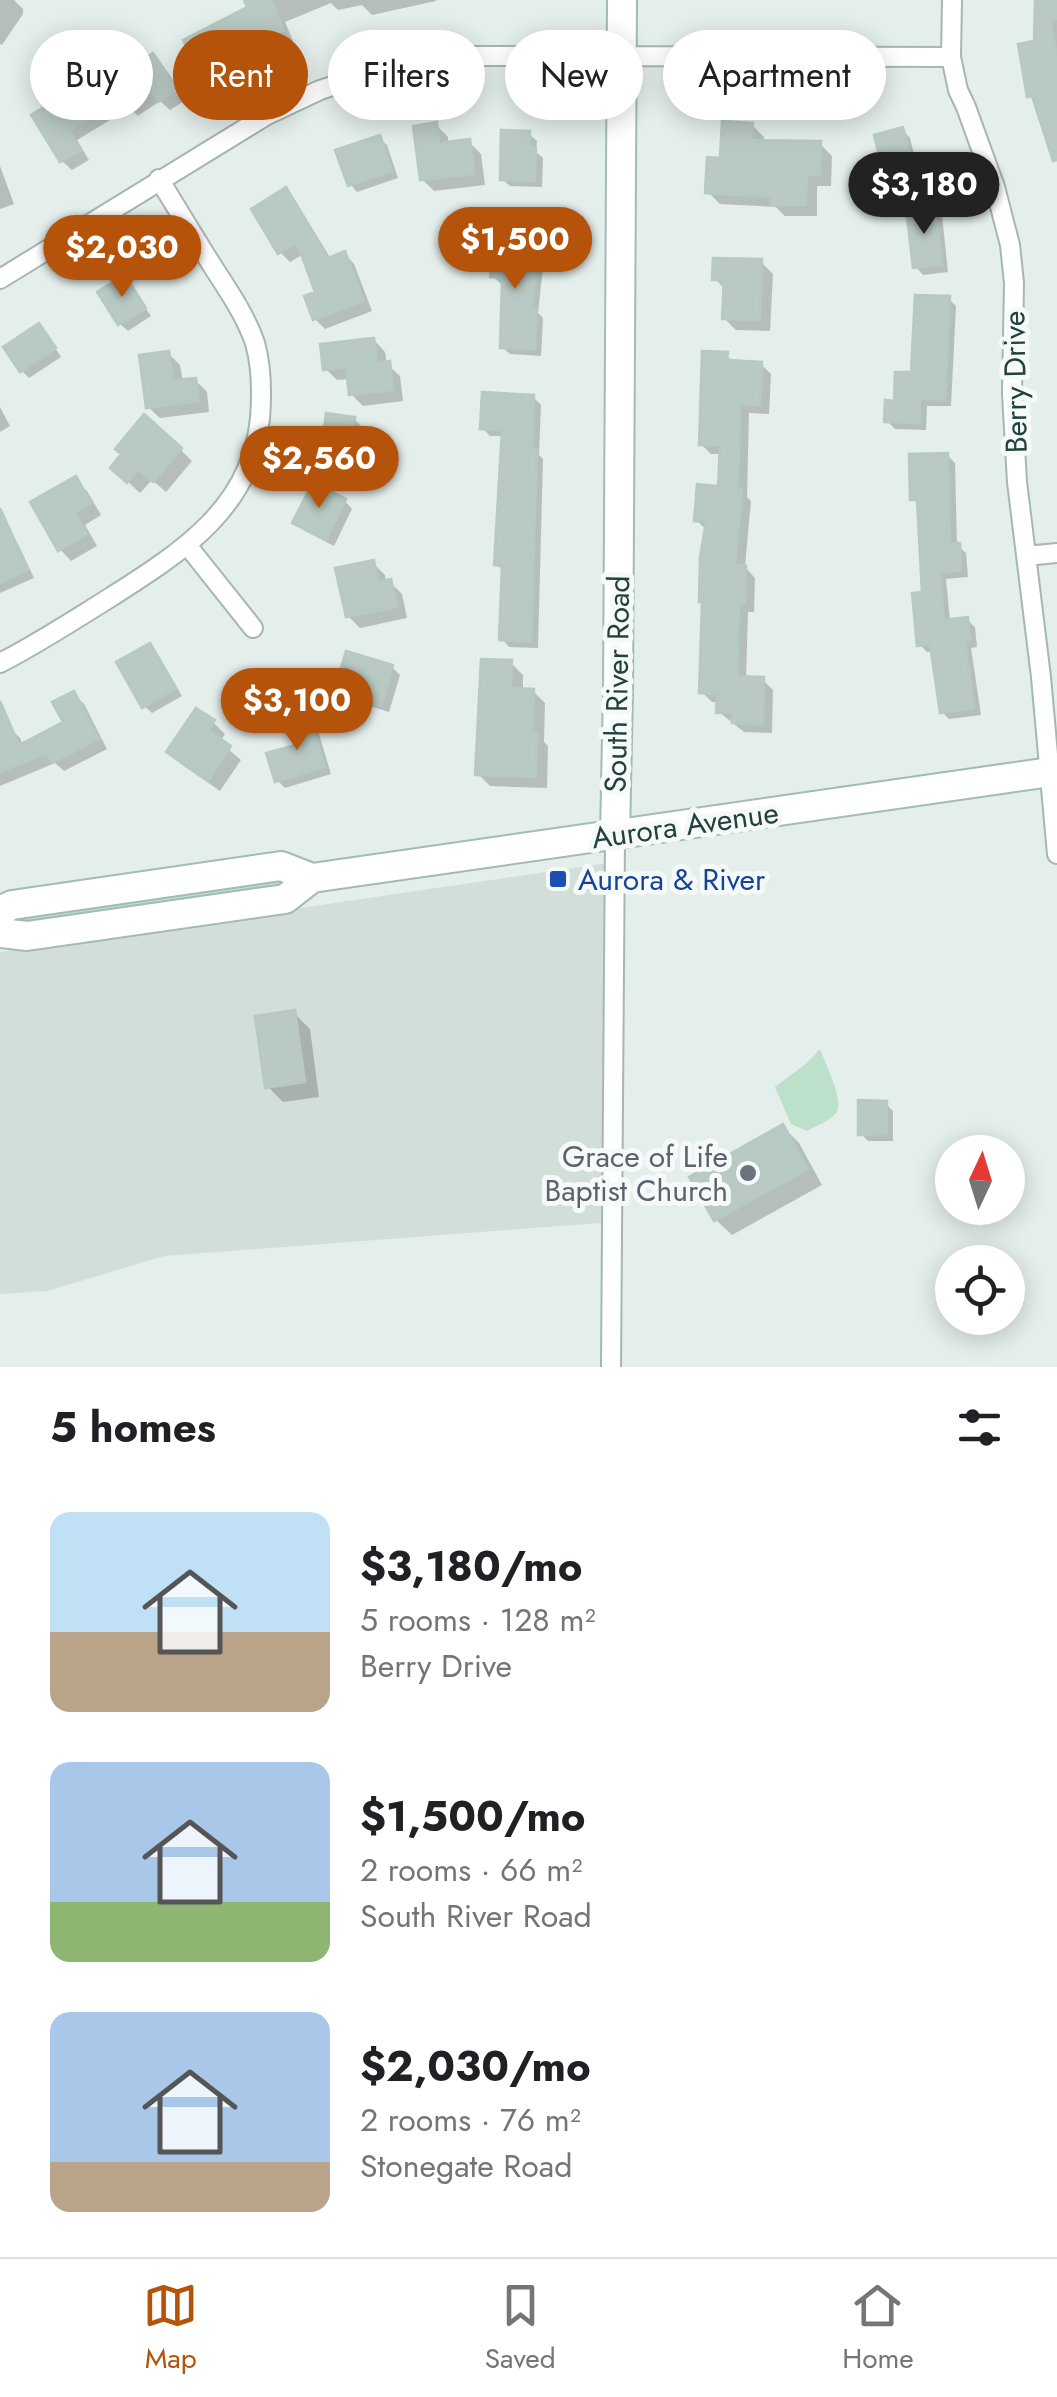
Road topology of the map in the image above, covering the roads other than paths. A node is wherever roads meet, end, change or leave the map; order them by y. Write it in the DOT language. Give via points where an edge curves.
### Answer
graph roads {
  1 [pos="622,0"];
  2 [pos="952,0"];
  3 [pos="622,30"];
  4 [pos="505,56"];
  5 [pos="643,56"];
  6 [pos="951,57"];
  7 [pos="622,120"];
  8 [pos="159,180"];
  9 [pos="0,278"];
  10 [pos="187,545"];
  11 [pos="1057,553"];
  12 [pos="1026,556"];
  13 [pos="253,628"];
  14 [pos="0,663"];
  15 [pos="1053,771"];
  16 [pos="614,835"];
  17 [pos="1057,854"];
  18 [pos="312,878"];
  19 [pos="0,911"];
  20 [pos="0,934"];
  21 [pos="612,1367"];
  1 -- 3 [label="main road, South River Road"];
  2 -- 6 [label="street, Berry Drive"];
  4 -- 8 [label="street" via="428,59 320,90"];
  5 -- 6 [label="street"];
  6 -- 12 [label="street, Berry Drive" via="1010,245 1013,412"];
  7 -- 16 [label="main road, South River Road"];
  8 -- 9 [label="street"];
  8 -- 10 [label="street" via="236,303 260,364 259,431 250,464 235,494"];
  10 -- 13 [label="street"];
  10 -- 14 [label="street"];
  11 -- 12 [label="street"];
  12 -- 15 [label="street, Berry Drive"];
  15 -- 16 [label="main road, Aurora Avenue"];
  15 -- 17 [label="street, Berry Drive"];
  16 -- 18 [label="main road, Aurora Avenue"];
  16 -- 21 [label="street, South River Road"];
  18 -- 19 [label="main road, Aurora Avenue" via="281,866 12,904"];
  18 -- 20 [label="main road, Aurora Avenue" via="286,899 26,936"];
}
